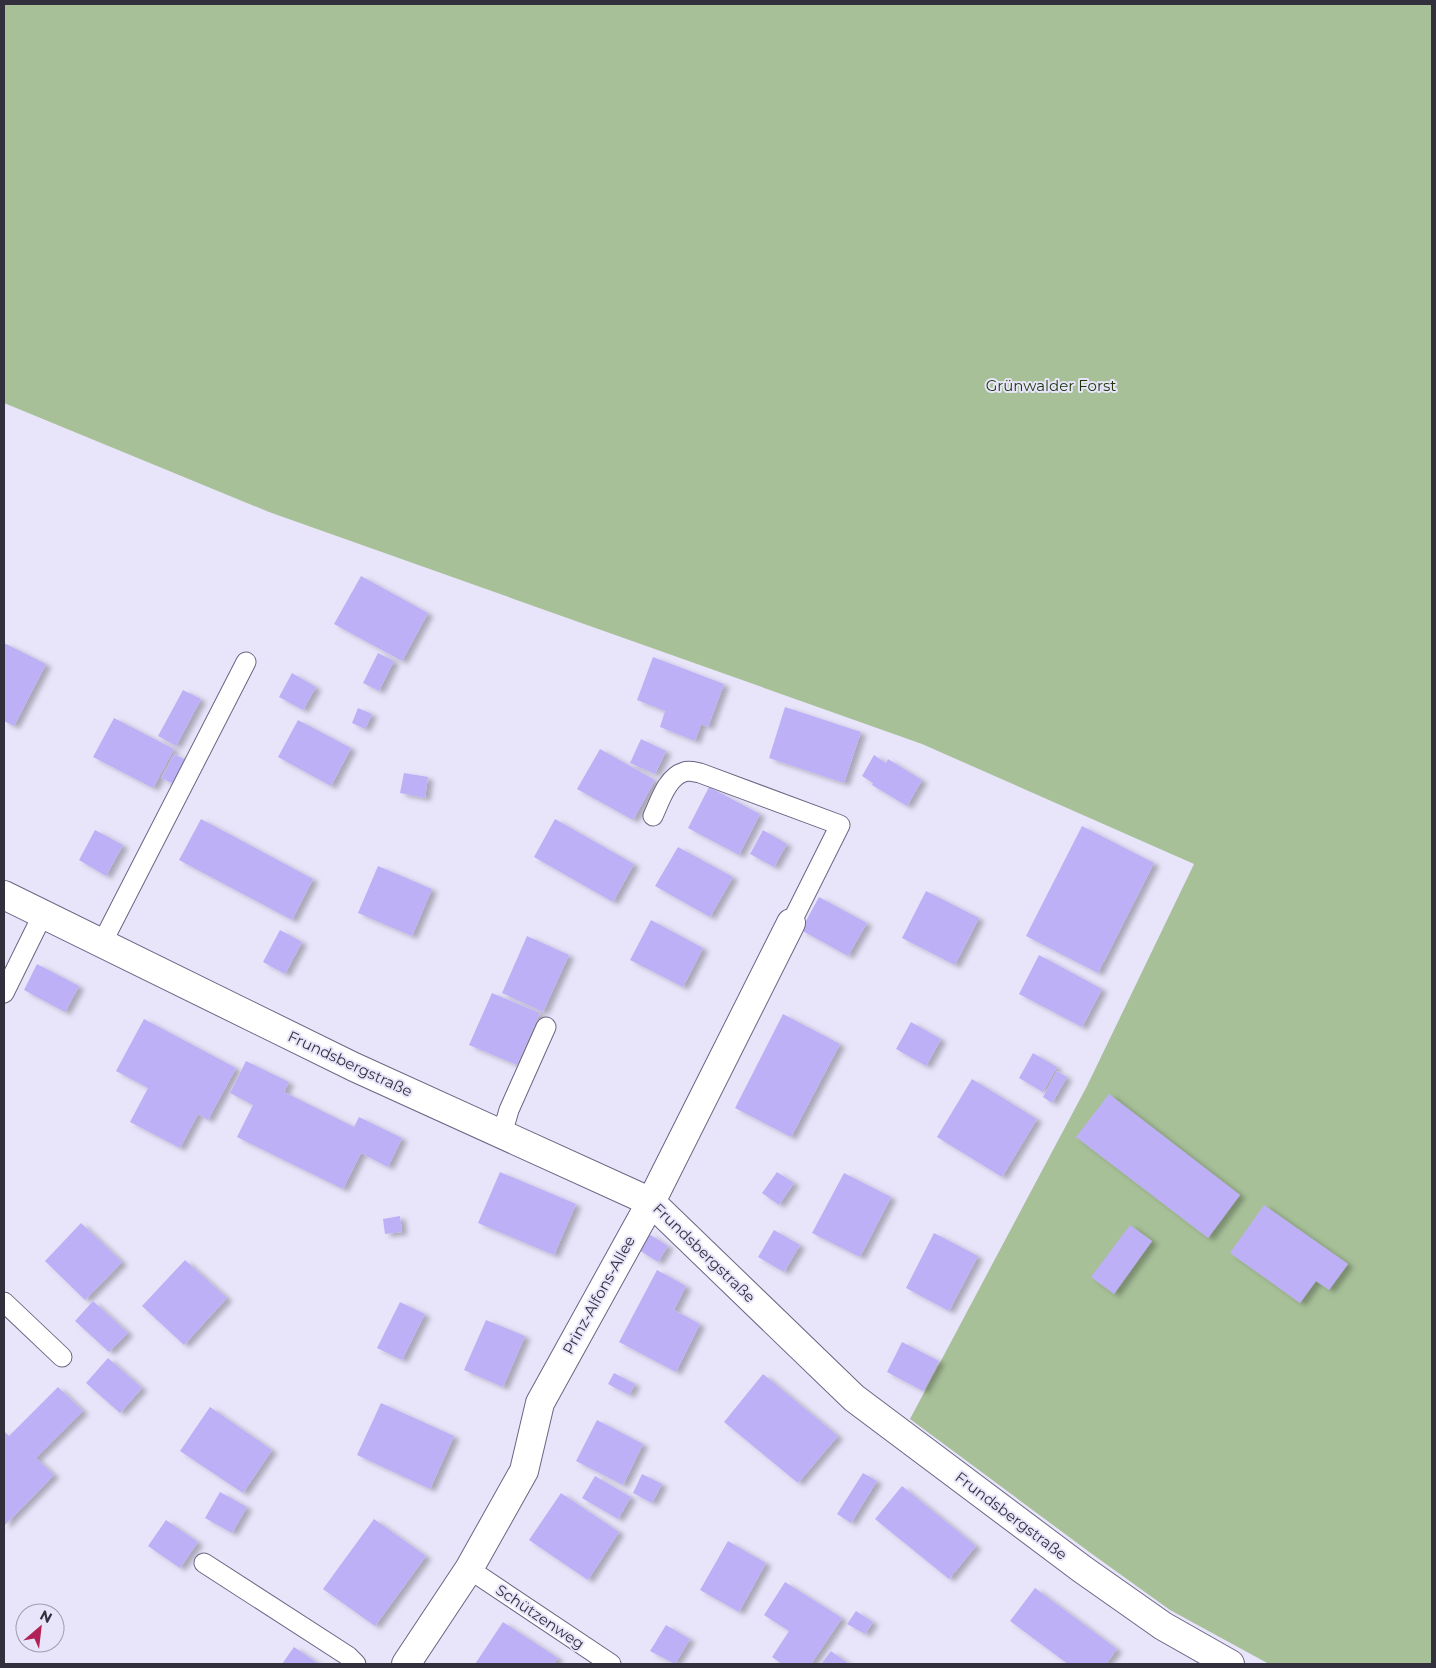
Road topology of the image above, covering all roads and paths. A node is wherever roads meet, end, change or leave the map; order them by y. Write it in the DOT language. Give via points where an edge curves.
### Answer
graph roads {
  1 [pos="246,662"];
  2 [pos="652,816"];
  3 [pos="4,895"];
  4 [pos="43,914"];
  5 [pos="791,922"];
  6 [pos="102,943"];
  7 [pos="4,994"];
  8 [pos="546,1027"];
  9 [pos="502,1134"];
  10 [pos="651,1202"];
  11 [pos="4,1302"];
  12 [pos="62,1357"];
  13 [pos="204,1563"];
  14 [pos="469,1569"];
  15 [pos="356,1664"];
  16 [pos="406,1664"];
  17 [pos="611,1664"];
  18 [pos="1230,1664"];
  1 -- 6 [label="lane"];
  2 -- 5 [label="lane" via="667,786 676,775 686,771 700,773 840,825"];
  3 -- 4 [label="street, Frundsbergstraße"];
  4 -- 6 [label="street, Frundsbergstraße"];
  4 -- 7 [label="lane"];
  5 -- 10 [label="street, Prinz-Alfons-Allee"];
  6 -- 9 [label="street, Frundsbergstraße" via="354,1067"];
  8 -- 9 [label="lane" via="509,1110"];
  9 -- 10 [label="street, Frundsbergstraße"];
  10 -- 14 [label="street, Prinz-Alfons-Allee" via="540,1404 524,1471"];
  10 -- 18 [label="street, Frundsbergstraße" via="854,1398 1147,1615"];
  11 -- 12 [label="lane"];
  13 -- 15 [label="lane"];
  14 -- 16 [label="street, Prinz-Alfons-Allee"];
  14 -- 17 [label="lane, Schützenweg"];
}
